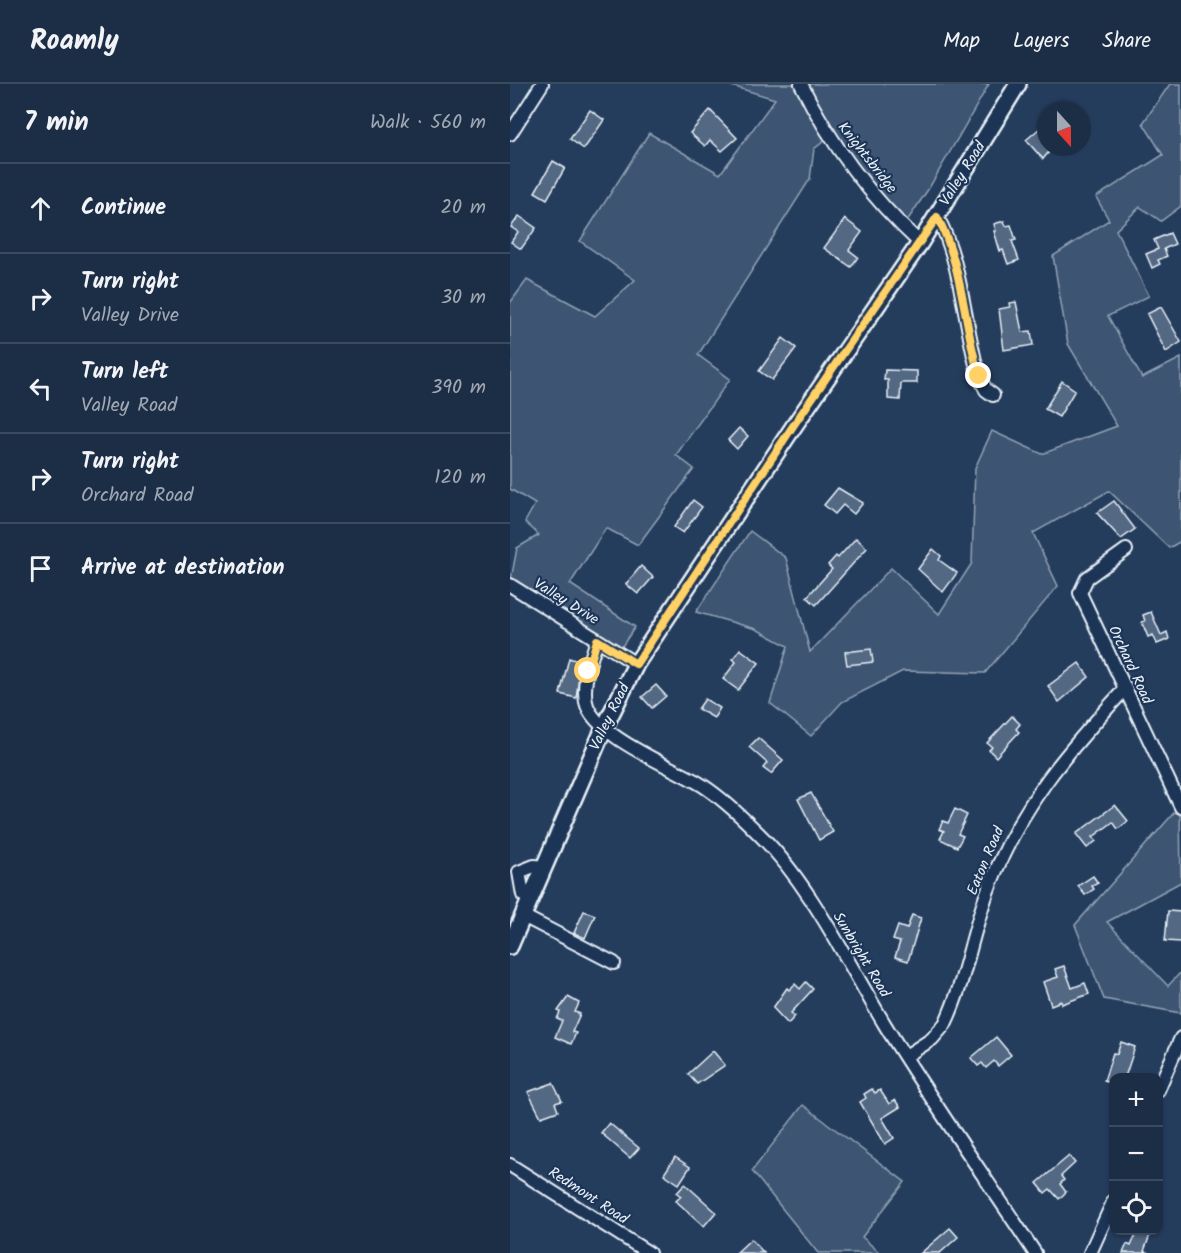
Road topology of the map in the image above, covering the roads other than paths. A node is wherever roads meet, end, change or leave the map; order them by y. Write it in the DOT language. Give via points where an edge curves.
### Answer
graph roads {
  1 [pos="542,84"];
  2 [pos="801,84"];
  3 [pos="1018,84"];
  4 [pos="510,134"];
  5 [pos="937,217"];
  6 [pos="920,243"];
  7 [pos="993,395"];
  8 [pos="1126,550"];
  9 [pos="510,585"];
  10 [pos="597,640"];
  11 [pos="636,664"];
  12 [pos="1124,690"];
  13 [pos="604,728"];
  14 [pos="1181,807"];
  15 [pos="544,867"];
  16 [pos="514,869"];
  17 [pos="530,899"];
  18 [pos="523,916"];
  19 [pos="510,946"];
  20 [pos="614,963"];
  21 [pos="1181,1038"];
  22 [pos="906,1056"];
  23 [pos="1163,1079"];
  24 [pos="510,1165"];
  25 [pos="1109,1209"];
  26 [pos="650,1253"];
  27 [pos="1035,1253"];
  28 [pos="1090,1253"];
  1 -- 4 [label="street"];
  2 -- 6 [label="street, Knightsbridge" via="855,174"];
  3 -- 5 [label="main road, Valley Road"];
  5 -- 6 [label="main road, Valley Road"];
  5 -- 7 [label="street" via="956,276 979,376"];
  6 -- 11 [label="main road, Valley Road"];
  8 -- 12 [label="street, Orchard Road" via="1087,578 1080,593"];
  9 -- 10 [label="street, Valley Drive"];
  10 -- 11 [label="street, Valley Drive"];
  10 -- 13 [label="street" via="588,671 586,702"];
  11 -- 13 [label="main road, Valley Road"];
  12 -- 14 [label="street, Orchard Road"];
  12 -- 22 [label="street, Eaton Road" via="1068,750 1030,804 990,885 945,1024 932,1039"];
  13 -- 15 [label="main road, Valley Road"];
  13 -- 22 [label="street, Sunbright Road" via="702,785 759,833 804,890"];
  15 -- 16 [label="street"];
  15 -- 17 [label="main road, Valley Road"];
  16 -- 17 [label="street" via="523,895"];
  17 -- 18 [label="main road, Valley Road"];
  18 -- 19 [label="main road, Valley Road"];
  18 -- 20 [label="street"];
  21 -- 23 [label="street"];
  22 -- 27 [label="street, Sunbright Road"];
  24 -- 26 [label="street, Redmont Road"];
  25 -- 28 [label="street"];
}
